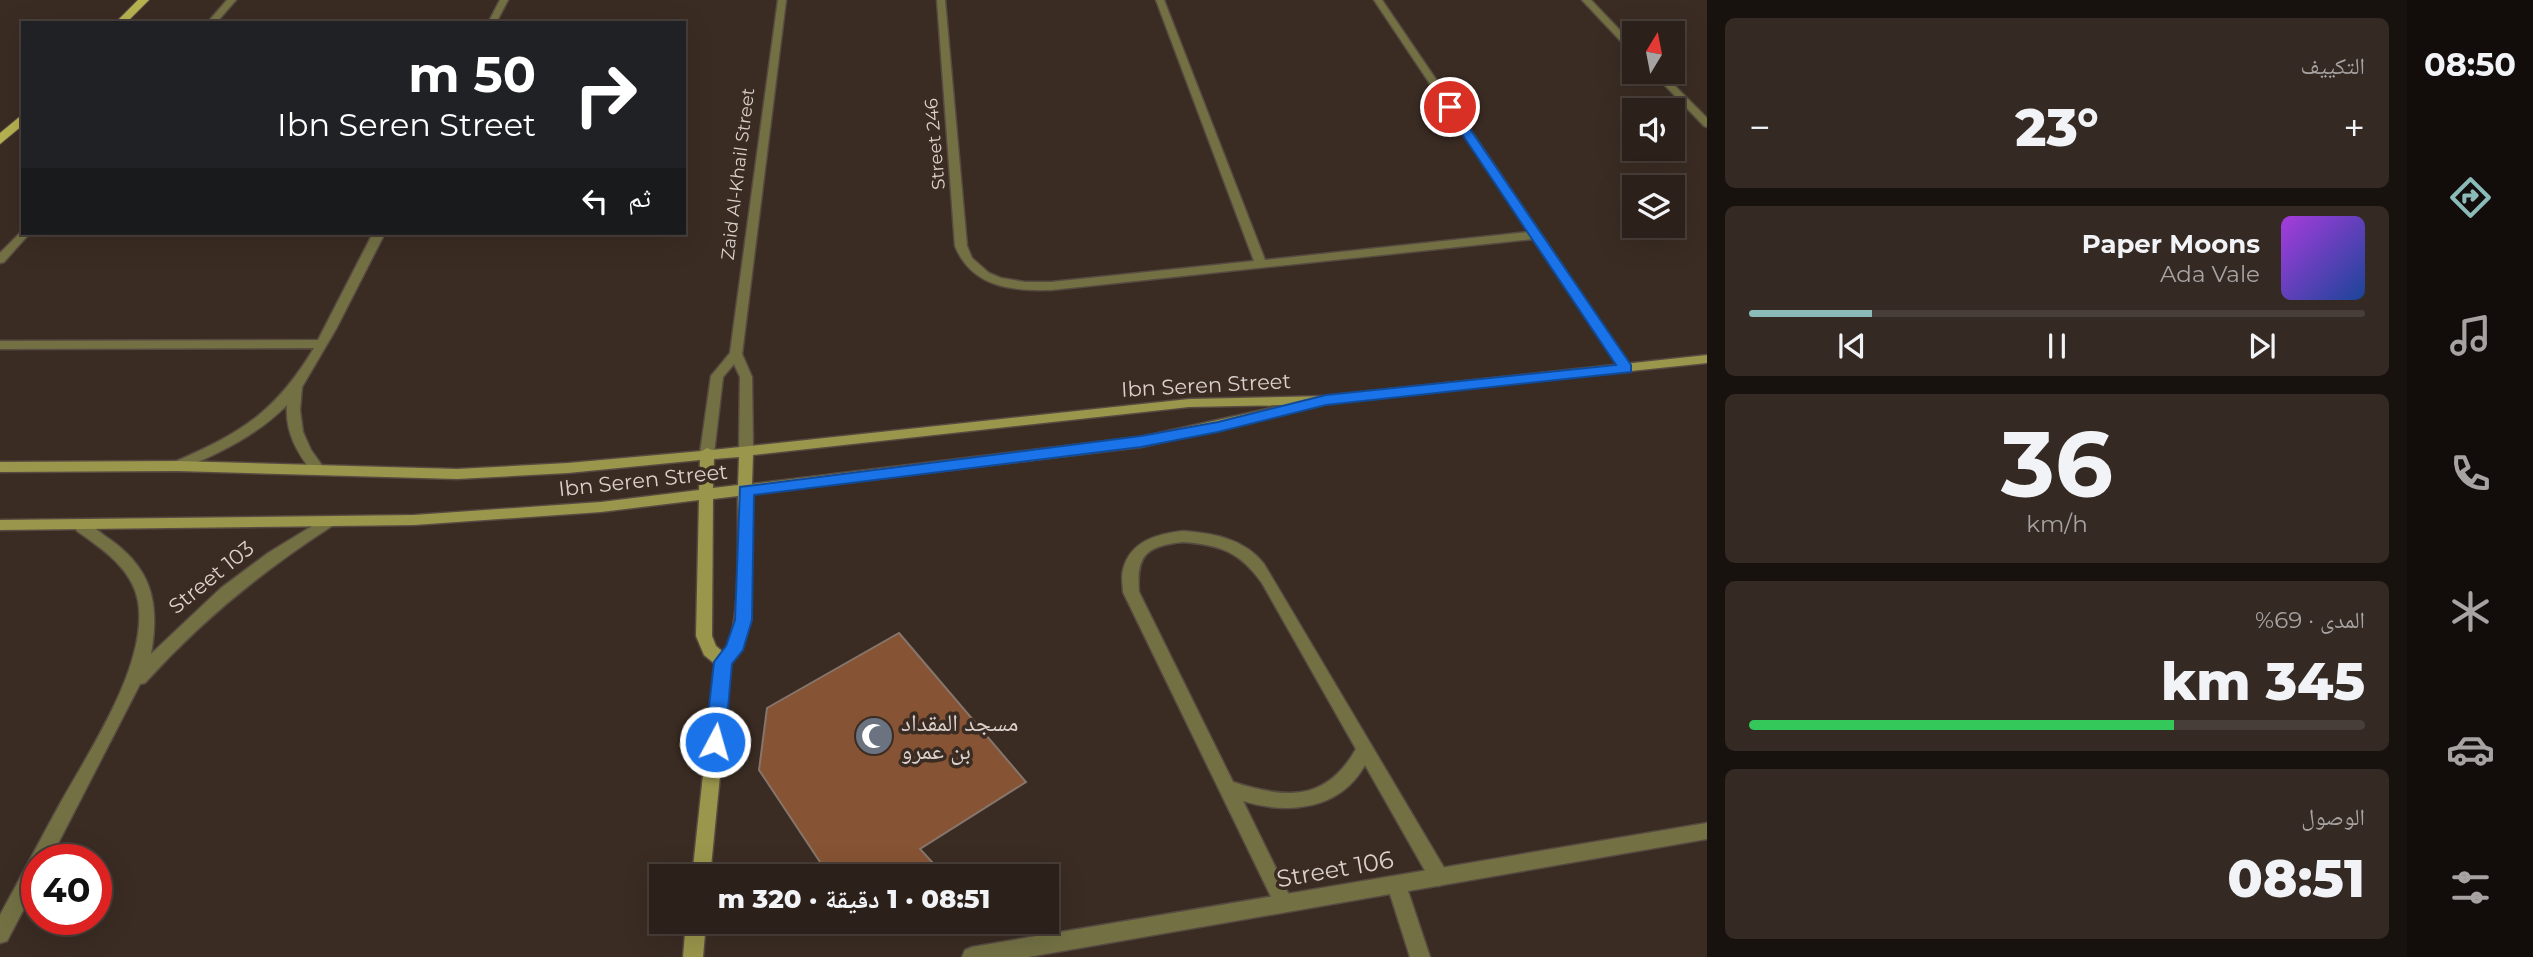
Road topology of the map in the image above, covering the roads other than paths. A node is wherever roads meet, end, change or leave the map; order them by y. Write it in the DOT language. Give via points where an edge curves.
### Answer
graph roads {
  1 [pos="144,0"];
  2 [pos="232,0"];
  3 [pos="504,0"];
  4 [pos="782,0"];
  5 [pos="941,0"];
  6 [pos="1160,0"];
  7 [pos="1378,0"];
  8 [pos="1586,0"];
  9 [pos="122,21"];
  10 [pos="213,21"];
  11 [pos="493,21"];
  12 [pos="1622,38"];
  13 [pos="1668,84"];
  14 [pos="21,120"];
  15 [pos="1707,124"];
  16 [pos="0,140"];
  17 [pos="22,235"];
  18 [pos="378,235"];
  19 [pos="1536,235"];
  20 [pos="0,260"];
  21 [pos="1260,263"];
  22 [pos="319,344"];
  23 [pos="0,345"];
  24 [pos="736,354"];
  25 [pos="1707,359"];
  26 [pos="1626,368"];
  27 [pos="296,385"];
  28 [pos="1326,400"];
  29 [pos="746,450"];
  30 [pos="707,453"];
  31 [pos="177,466"];
  32 [pos="0,467"];
  33 [pos="319,471"];
  34 [pos="746,491"];
  35 [pos="704,496"];
  36 [pos="327,522"];
  37 [pos="0,526"];
  38 [pos="82,527"];
  39 [pos="723,662"];
  40 [pos="135,681"];
  41 [pos="1364,751"];
  42 [pos="1228,788"];
  43 [pos="1707,831"];
  44 [pos="48,844"];
  45 [pos="702,864"];
  46 [pos="1439,877"];
  47 [pos="1396,883"];
  48 [pos="21,895"];
  49 [pos="1284,903"];
  50 [pos="0,934"];
  51 [pos="695,934"];
  52 [pos="693,957"];
  53 [pos="972,957"];
  54 [pos="1420,957"];
  1 -- 9 [label="main road"];
  2 -- 10 [label="street"];
  3 -- 11 [label="street"];
  4 -- 24 [label="street, Zaid Al-Khail Street"];
  5 -- 21 [label="street, Street 246" via="961,246 967,261 984,275 1007,284 1034,287"];
  6 -- 21 [label="street"];
  7 -- 19 [label="street"];
  8 -- 12 [label="street"];
  13 -- 15 [label="street"];
  14 -- 16 [label="main road"];
  17 -- 20 [label="street"];
  18 -- 22 [label="street"];
  19 -- 21 [label="street"];
  19 -- 26 [label="street"];
  22 -- 23 [label="street"];
  22 -- 27 [label="street"];
  24 -- 29 [label="street, Zaid Al-Khail Street" via="746,377"];
  24 -- 30 [label="street, Zaid Al-Khail Street" via="717,376"];
  25 -- 26 [label="street, Ibn Seren Street"];
  26 -- 28 [label="street, Ibn Seren Street"];
  27 -- 31 [label="street" via="253,426"];
  27 -- 33 [label="street" via="291,421 305,455"];
  28 -- 29 [label="street, Ibn Seren Street" via="1189,403"];
  28 -- 34 [label="street, Ibn Seren Street" via="1141,442"];
  29 -- 30 [label="street, Ibn Seren Street"];
  29 -- 34 [label="street, Zaid Al-Khail Street"];
  30 -- 33 [label="street, Ibn Seren Street" via="457,474"];
  30 -- 35 [label="street, Zaid Al-Khail Street"];
  31 -- 32 [label="street, Ibn Seren Street"];
  31 -- 33 [label="street, Ibn Seren Street"];
  34 -- 35 [label="street, Ibn Seren Street"];
  34 -- 39 [label="street, Zaid Al-Khail Street" via="743,620 734,650"];
  35 -- 36 [label="street, Ibn Seren Street" via="506,514"];
  35 -- 39 [label="street, Zaid Al-Khail Street" via="704,636"];
  36 -- 38 [label="street, Ibn Seren Street"];
  36 -- 40 [label="street, Street 103" via="222,593"];
  37 -- 38 [label="street, Ibn Seren Street"];
  38 -- 40 [label="street, Street 103" via="108,541 128,560 142,583 148,610 146,642"];
  39 -- 45 [label="street, Zaid Al-Khail Street"];
  40 -- 44 [label="street, Street 103"];
  41 -- 42 [label="street" via="1355,772 1338,788 1315,798 1287,802 1257,799"];
  41 -- 42 [label="street" via="1267,579 1250,557 1213,540 1165,538 1142,550 1130,569 1131,592"];
  41 -- 46 [label="street"];
  42 -- 49 [label="street"];
  43 -- 46 [label="street, Street 106"];
  46 -- 47 [label="street, Street 106"];
  47 -- 49 [label="street, Street 106"];
  47 -- 54 [label="street"];
  48 -- 50 [label="street"];
  49 -- 53 [label="street, Street 106"];
  51 -- 52 [label="street"];
}
